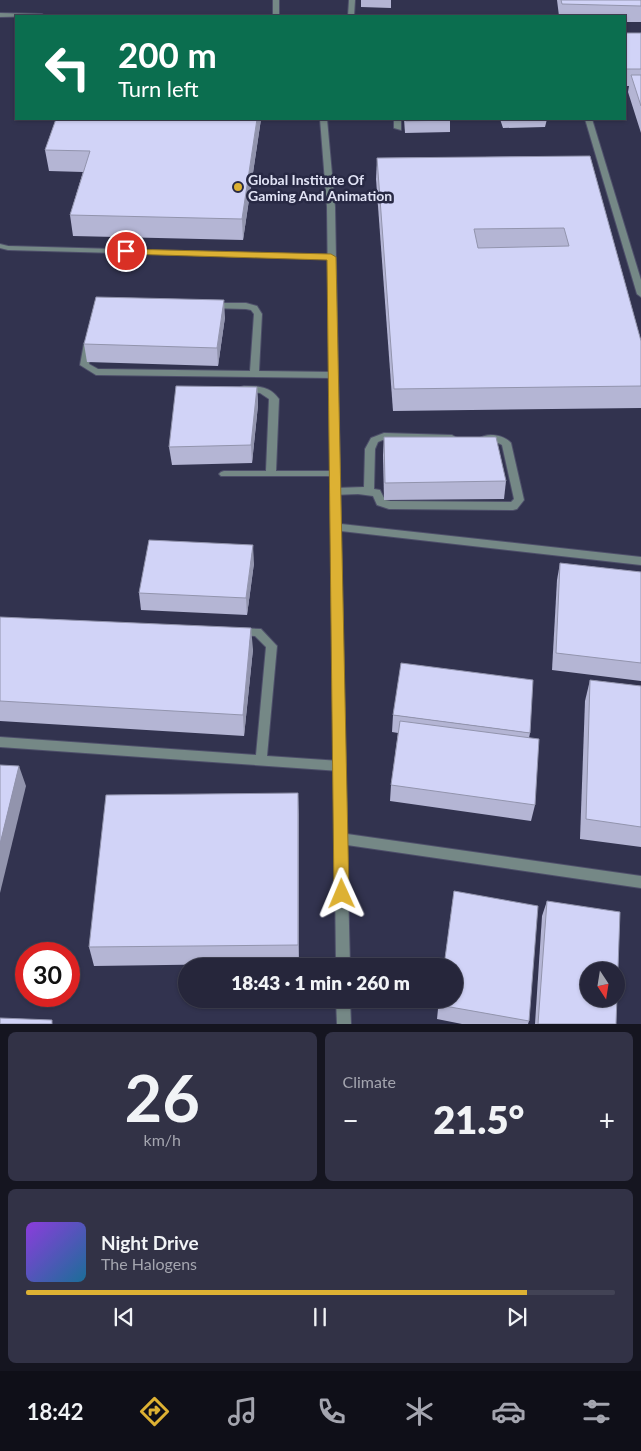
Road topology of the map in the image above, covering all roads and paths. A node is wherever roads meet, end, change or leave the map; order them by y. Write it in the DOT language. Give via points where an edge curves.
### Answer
graph roads {
  1 [pos="276,0"];
  2 [pos="352,0"];
  3 [pos="0,15"];
  4 [pos="15,15"];
  5 [pos="276,15"];
  6 [pos="352,15"];
  7 [pos="322,120"];
  8 [pos="397,120"];
  9 [pos="588,120"];
  10 [pos="398,128"];
  11 [pos="0,246"];
  12 [pos="331,257"];
  13 [pos="641,294"];
  14 [pos="197,306"];
  15 [pos="91,330"];
  16 [pos="254,374"];
  17 [pos="333,374"];
  18 [pos="231,389"];
  19 [pos="224,474"];
  20 [pos="271,474"];
  21 [pos="335,474"];
  22 [pos="336,492"];
  23 [pos="369,492"];
  24 [pos="337,527"];
  25 [pos="641,561"];
  26 [pos="227,632"];
  27 [pos="0,742"];
  28 [pos="261,760"];
  29 [pos="340,766"];
  30 [pos="341,840"];
  31 [pos="641,882"];
  32 [pos="343,958"];
  33 [pos="343,1008"];
  34 [pos="344,1024"];
  1 -- 5 [label="street"];
  2 -- 6 [label="street"];
  3 -- 4 [label="street"];
  7 -- 12 [label="street" via="331,207"];
  8 -- 10 [label="street"];
  9 -- 13 [label="street"];
  11 -- 12 [label="street"];
  12 -- 17 [label="street"];
  14 -- 16 [label="street" via="254,308 258,314"];
  15 -- 16 [label="street" via="84,365 96,372"];
  16 -- 17 [label="street"];
  17 -- 21 [label="street"];
  18 -- 20 [label="street" via="260,388 270,392 274,399"];
  19 -- 20 [label="street"];
  20 -- 21 [label="street"];
  21 -- 22 [label="street"];
  22 -- 23 [label="street"];
  22 -- 24 [label="street"];
  23 -- 23 [label="street" via="377,493 381,502 389,505 513,506 519,500 506,443 500,439 384,436 374,440 370,449"];
  24 -- 25 [label="street"];
  24 -- 29 [label="street"];
  26 -- 28 [label="street" via="256,632 272,646"];
  27 -- 28 [label="street"];
  28 -- 29 [label="street"];
  29 -- 30 [label="street"];
  30 -- 31 [label="street"];
  30 -- 32 [label="street"];
  33 -- 34 [label="street"];
}
